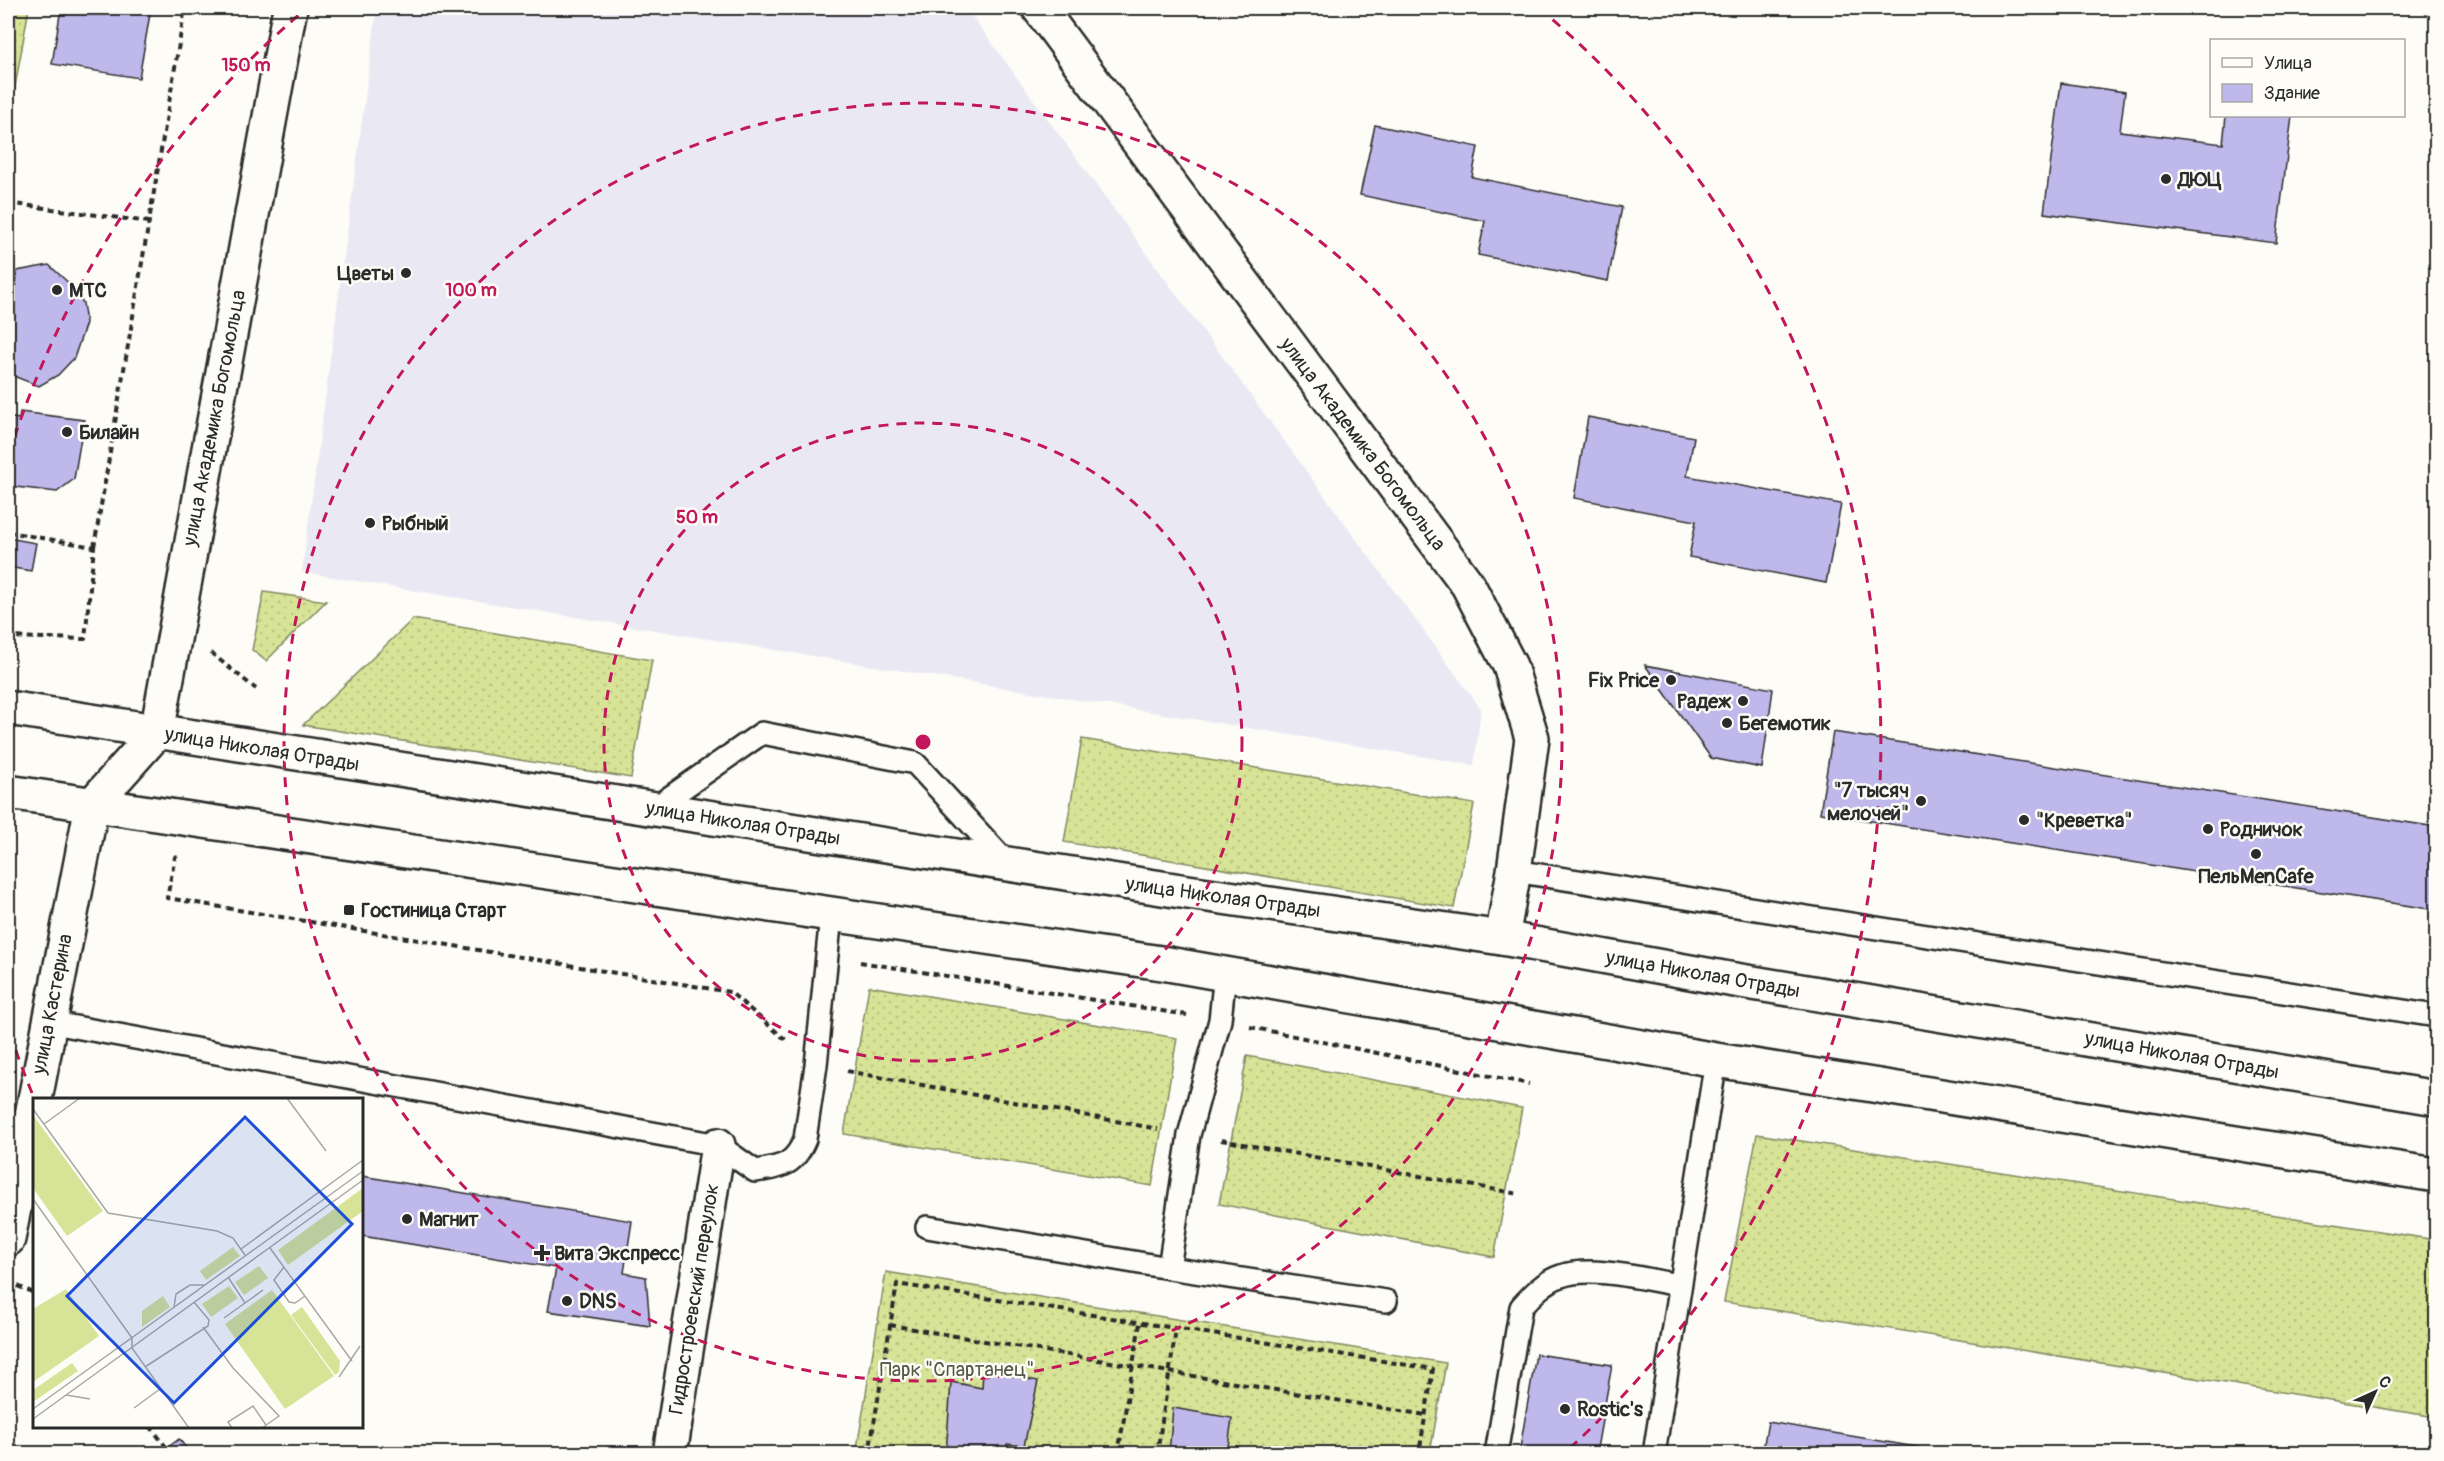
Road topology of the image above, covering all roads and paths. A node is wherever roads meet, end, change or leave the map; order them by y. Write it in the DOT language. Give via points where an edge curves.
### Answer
graph roads {
  1 [pos="185,8"];
  2 [pos="291,8"];
  3 [pos="1039,8"];
  4 [pos="8,202"];
  5 [pos="149,222"];
  6 [pos="8,532"];
  7 [pos="94,547"];
  8 [pos="8,637"];
  9 [pos="210,654"];
  10 [pos="256,689"];
  11 [pos="8,708"];
  12 [pos="157,732"];
  13 [pos="8,792"];
  14 [pos="92,805"];
  15 [pos="653,809"];
  16 [pos="179,853"];
  17 [pos="1007,864"];
  18 [pos="1514,871"];
  19 [pos="167,898"];
  20 [pos="831,915"];
  21 [pos="1502,938"];
  22 [pos="826,956"];
  23 [pos="1225,974"];
  24 [pos="2436,1016"];
  25 [pos="1220,1020"];
  26 [pos="48,1022"];
  27 [pos="1716,1060"];
  28 [pos="1528,1084"];
  29 [pos="34,1098"];
  30 [pos="2436,1098"];
  31 [pos="33,1103"];
  32 [pos="718,1145"];
  33 [pos="2436,1174"];
  34 [pos="927,1227"];
  35 [pos="8,1239"];
  36 [pos="1169,1268"];
  37 [pos="8,1282"];
  38 [pos="1680,1285"];
  39 [pos="33,1293"];
  40 [pos="1386,1301"];
  41 [pos="1140,1323"];
  42 [pos="890,1325"];
  43 [pos="1176,1329"];
  44 [pos="1133,1365"];
  45 [pos="1170,1371"];
  46 [pos="1425,1415"];
  47 [pos="152,1428"];
  48 [pos="167,1448"];
  49 [pos="670,1454"];
  50 [pos="869,1454"];
  51 [pos="1118,1454"];
  52 [pos="1157,1454"];
  53 [pos="1419,1454"];
  54 [pos="1496,1454"];
  55 [pos="1654,1454"];
  1 -- 5 [label="path"];
  2 -- 12 [label="main road, улица Академика Богомольца"];
  3 -- 18 [label="main road, улица Академика Богомольца" via="1468,585 1510,666 1532,738"];
  4 -- 5 [label="path"];
  5 -- 7 [label="path"];
  6 -- 7 [label="path"];
  7 -- 8 [label="path" via="85,639"];
  9 -- 10 [label="path"];
  11 -- 12 [label="main road, улица Николая Отрады"];
  12 -- 14 [label="main road"];
  12 -- 15 [label="main road, улица Николая Отрады"];
  13 -- 14 [label="main road"];
  14 -- 20 [label="main road"];
  14 -- 26 [label="main road, улица Кастерина"];
  15 -- 17 [label="main road, улица Николая Отрады"];
  15 -- 17 [label="lane" via="762,733 915,763"];
  16 -- 19 [label="path"];
  17 -- 21 [label="main road, улица Николая Отрады"];
  18 -- 21 [label="main road, улица Академика Богомольца"];
  18 -- 24 [label="lane"];
  20 -- 22 [label="lane"];
  20 -- 23 [label="main road"];
  21 -- 30 [label="main road, улица Николая Отрады"];
  22 -- 25 [label="path"];
  22 -- 32 [label="lane" via="816,1065 801,1149 784,1166 755,1171"];
  23 -- 25 [label="lane"];
  23 -- 27 [label="main road"];
  25 -- 28 [label="path"];
  25 -- 36 [label="lane" via="1189,1135"];
  26 -- 29 [label="main road, улица Кастерина"];
  26 -- 32 [label="lane"];
  27 -- 33 [label="main road"];
  27 -- 38 [label="lane"];
  31 -- 35 [label="main road, улица Кастерина"];
  32 -- 49 [label="main road, Гидростроевский переулок"];
  34 -- 36 [label="lane"];
  36 -- 40 [label="lane"];
  37 -- 39 [label="path"];
  38 -- 54 [label="lane" via="1597,1272 1560,1276 1535,1291 1521,1307"];
  38 -- 55 [label="lane"];
  41 -- 42 [label="path" via="897,1284"];
  41 -- 43 [label="path"];
  41 -- 44 [label="path"];
  42 -- 44 [label="path"];
  42 -- 50 [label="path"];
  43 -- 45 [label="path"];
  43 -- 46 [label="path" via="1433,1369"];
  44 -- 45 [label="path"];
  44 -- 51 [label="path"];
  45 -- 46 [label="path"];
  45 -- 52 [label="path"];
  46 -- 53 [label="path"];
  47 -- 48 [label="path"];
}
